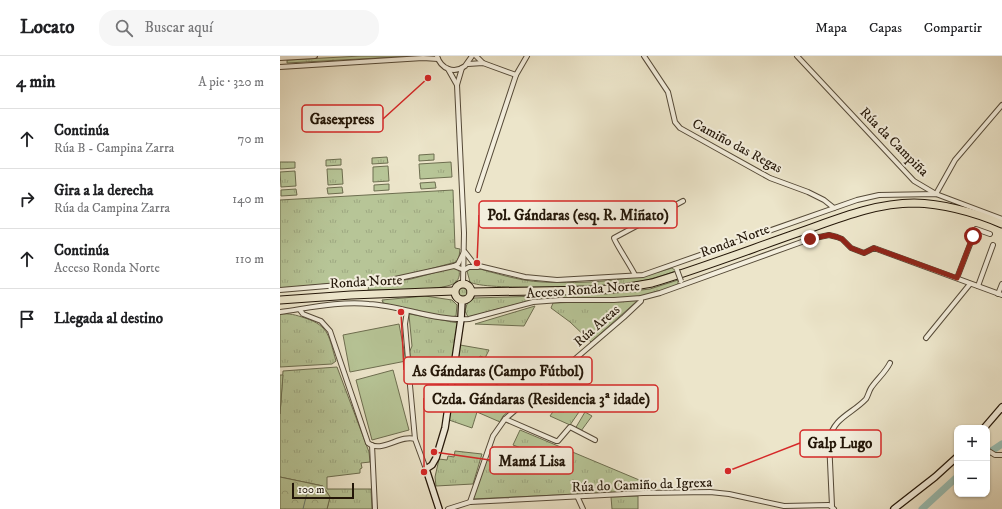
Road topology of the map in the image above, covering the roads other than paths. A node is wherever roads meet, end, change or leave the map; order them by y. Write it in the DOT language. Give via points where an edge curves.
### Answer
graph roads {
  1 [pos="315,56"];
  2 [pos="472,56"];
  3 [pos="476,56"];
  4 [pos="527,56"];
  5 [pos="644,56"];
  6 [pos="797,56"];
  7 [pos="280,58"];
  8 [pos="438,58"];
  9 [pos="483,63"];
  10 [pos="468,64"];
  11 [pos="280,67"];
  12 [pos="462,68"];
  13 [pos="448,69"];
  14 [pos="516,75"];
  15 [pos="457,85"];
  16 [pos="1002,105"];
  17 [pos="478,190"];
  18 [pos="936,194"];
  19 [pos="683,201"];
  20 [pos="834,208"];
  21 [pos="1002,219"];
  22 [pos="1002,224"];
  23 [pos="990,234"];
  24 [pos="993,245"];
  25 [pos="465,252"];
  26 [pos="675,265"];
  27 [pos="454,266"];
  28 [pos="482,267"];
  29 [pos="464,270"];
  30 [pos="635,276"];
  31 [pos="957,278"];
  32 [pos="463,284"];
  33 [pos="970,284"];
  34 [pos="1002,284"];
  35 [pos="683,286"];
  36 [pos="978,286"];
  37 [pos="280,290"];
  38 [pos="454,291"];
  39 [pos="471,292"];
  40 [pos="1000,295"];
  41 [pos="641,298"];
  42 [pos="280,300"];
  43 [pos="462,300"];
  44 [pos="300,310"];
  45 [pos="407,311"];
  46 [pos="280,312"];
  47 [pos="461,319"];
  48 [pos="926,338"];
  49 [pos="514,361"];
  50 [pos="455,362"];
  51 [pos="890,363"];
  52 [pos="503,385"];
  53 [pos="529,397"];
  54 [pos="1002,407"];
  55 [pos="505,419"];
  56 [pos="987,425"];
  57 [pos="415,440"];
  58 [pos="595,440"];
  59 [pos="372,446"];
  60 [pos="990,452"];
  61 [pos="1002,455"];
  62 [pos="954,460"];
  63 [pos="426,469"];
  64 [pos="578,498"];
  65 [pos="470,502"];
  66 [pos="833,507"];
  67 [pos="375,509"];
  68 [pos="439,509"];
  69 [pos="448,509"];
  70 [pos="583,509"];
  71 [pos="894,509"];
  1 -- 7 [label="street"];
  2 -- 10 [label="street"];
  3 -- 9 [label="street"];
  4 -- 14 [label="street"];
  5 -- 20 [label="street, Camiño das Regas" via="668,92 680,128 770,178 808,192"];
  6 -- 18 [label="street, Rúa da Campiña" via="914,181"];
  8 -- 11 [label="street"];
  8 -- 13 [label="street"];
  9 -- 10 [label="street"];
  9 -- 14 [label="street"];
  10 -- 12 [label="street"];
  12 -- 13 [label="street"];
  12 -- 15 [label="street"];
  13 -- 15 [label="street"];
  14 -- 17 [label="street"];
  15 -- 25 [label="street"];
  16 -- 18 [label="street, Rúa da Campiña" via="955,160"];
  18 -- 20 [label="street" via="879,195"];
  18 -- 21 [label="street"];
  19 -- 30 [label="street" via="614,238"];
  20 -- 26 [label="street"];
  22 -- 39 [label="highway, Ronda Norte" via="965,210 942,205 892,204 844,216 652,283 594,290"];
  23 -- 31 [label="street" via="976,230"];
  24 -- 36 [label="street"];
  25 -- 27 [label="street"];
  25 -- 28 [label="street" via="475,265"];
  25 -- 29 [label="street"];
  26 -- 30 [label="street"];
  26 -- 35 [label="street, bridge"];
  27 -- 29 [label="street"];
  27 -- 37 [label="street" via="386,281"];
  28 -- 29 [label="street"];
  28 -- 30 [label="street" via="541,279"];
  29 -- 32 [label="street"];
  31 -- 33 [label="street"];
  31 -- 35 [label="street, Acceso Ronda Norte" via="874,248 864,253 851,248 842,239 829,235 810,239"];
  32 -- 38 [label="highway" via="456,286"];
  32 -- 39 [label="highway" via="468,285"];
  33 -- 36 [label="street"];
  33 -- 48 [label="street"];
  34 -- 40 [label="street"];
  35 -- 41 [label="street, Acceso Ronda Norte"];
  36 -- 40 [label="street"];
  38 -- 42 [label="highway, Ronda Norte"];
  38 -- 43 [label="highway"];
  39 -- 43 [label="highway" via="469,297"];
  41 -- 47 [label="street, Acceso Ronda Norte" via="533,302"];
  41 -- 53 [label="street, Rúa Areas" via="624,317"];
  43 -- 47 [label="main road"];
  44 -- 45 [label="street, Acceso Ronda Norte" via="355,303"];
  44 -- 46 [label="street, Acceso Ronda Norte"];
  44 -- 59 [label="street" via="303,314 321,321 330,331 366,439"];
  45 -- 47 [label="street, Acceso Ronda Norte"];
  45 -- 57 [label="street" via="405,324"];
  47 -- 50 [label="main road"];
  49 -- 52 [label="street"];
  50 -- 52 [label="street"];
  50 -- 63 [label="main road" via="440,449 434,463"];
  51 -- 66 [label="street" via="866,399 838,421 831,431 829,440"];
  52 -- 53 [label="street"];
  53 -- 55 [label="street, Rúa Areas"];
  54 -- 56 [label="main road"];
  55 -- 58 [label="street" via="556,441 570,427"];
  55 -- 65 [label="street, Rúa Areas" via="493,436"];
  57 -- 59 [label="street" via="410,438"];
  57 -- 63 [label="street"];
  59 -- 67 [label="street"];
  60 -- 61 [label="street"];
  62 -- 71 [label="main road"];
  63 -- 68 [label="main road"];
  64 -- 65 [label="street, Rúa do Camiño da Igrexa"];
  64 -- 66 [label="street, Rúa do Camiño da Igrexa" via="643,493 710,492 784,506"];
  64 -- 70 [label="street"];
  65 -- 69 [label="street, Rúa do Camiño da Igrexa"];
}
